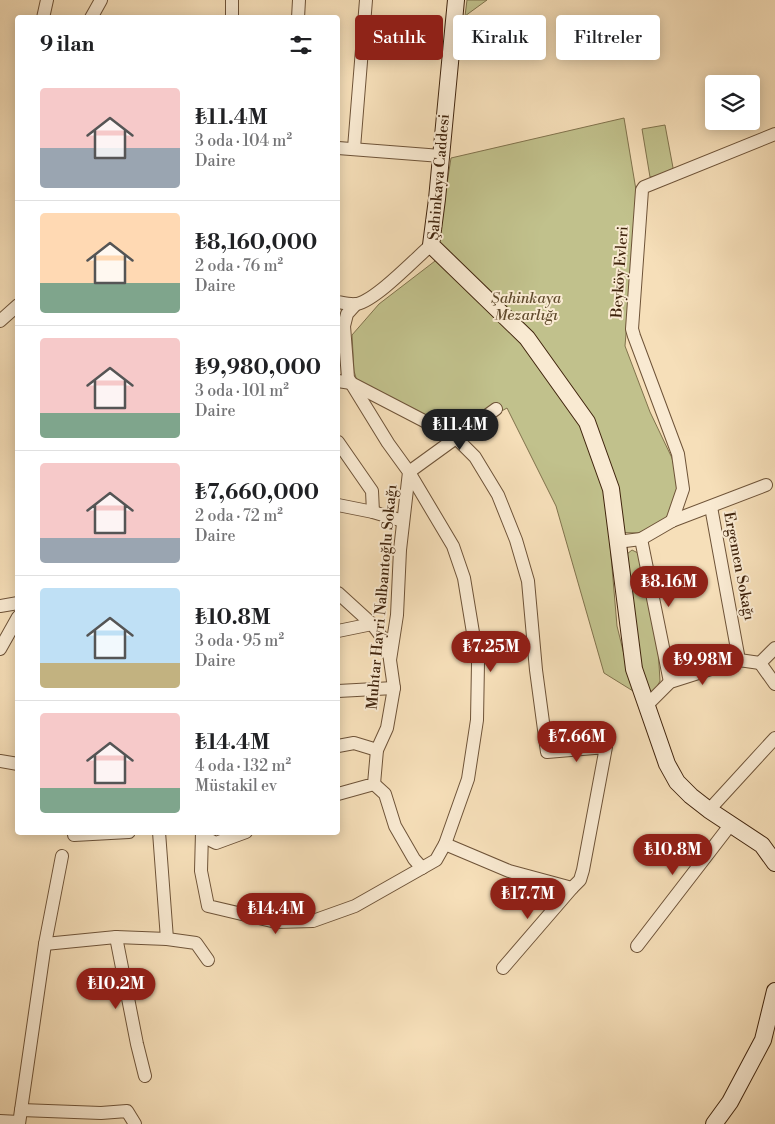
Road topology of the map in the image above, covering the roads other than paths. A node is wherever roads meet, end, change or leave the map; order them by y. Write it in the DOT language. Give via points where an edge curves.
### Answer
graph roads {
  1 [pos="46,0"];
  2 [pos="101,0"];
  3 [pos="232,0"];
  4 [pos="299,0"];
  5 [pos="366,0"];
  6 [pos="456,0"];
  7 [pos="44,15"];
  8 [pos="94,15"];
  9 [pos="232,15"];
  10 [pos="298,15"];
  11 [pos="775,134"];
  12 [pos="340,148"];
  13 [pos="354,148"];
  14 [pos="441,156"];
  15 [pos="431,245"];
  16 [pos="340,302"];
  17 [pos="356,304"];
  18 [pos="15,308"];
  19 [pos="0,321"];
  20 [pos="340,381"];
  21 [pos="351,383"];
  22 [pos="496,408"];
  23 [pos="456,437"];
  24 [pos="340,445"];
  25 [pos="409,472"];
  26 [pos="766,485"];
  27 [pos="340,505"];
  28 [pos="711,507"];
  29 [pos="372,512"];
  30 [pos="403,521"];
  31 [pos="672,521"];
  32 [pos="641,539"];
  33 [pos="617,542"];
  34 [pos="340,594"];
  35 [pos="15,604"];
  36 [pos="0,606"];
  37 [pos="15,622"];
  38 [pos="372,624"];
  39 [pos="340,631"];
  40 [pos="775,648"];
  41 [pos="0,649"];
  42 [pos="390,660"];
  43 [pos="740,660"];
  44 [pos="760,663"];
  45 [pos="670,682"];
  46 [pos="775,684"];
  47 [pos="394,688"];
  48 [pos="340,691"];
  49 [pos="647,705"];
  50 [pos="775,738"];
  51 [pos="340,746"];
  52 [pos="377,750"];
  53 [pos="374,784"];
  54 [pos="340,793"];
  55 [pos="709,810"];
  56 [pos="731,824"];
  57 [pos="88,835"];
  58 [pos="159,835"];
  59 [pos="202,835"];
  60 [pos="205,835"];
  61 [pos="238,835"];
  62 [pos="74,836"];
  63 [pos="445,844"];
  64 [pos="62,856"];
  65 [pos="775,863"];
  66 [pos="422,868"];
  67 [pos="572,888"];
  68 [pos="116,938"];
  69 [pos="167,940"];
  70 [pos="45,944"];
  71 [pos="637,946"];
  72 [pos="208,960"];
  73 [pos="504,968"];
  74 [pos="775,991"];
  75 [pos="146,1076"];
  76 [pos="20,1119"];
  77 [pos="103,1119"];
  78 [pos="0,1121"];
  79 [pos="135,1124"];
  80 [pos="714,1124"];
  1 -- 7 [label="street"];
  2 -- 8 [label="street"];
  3 -- 9 [label="street"];
  4 -- 10 [label="street"];
  5 -- 13 [label="street"];
  6 -- 14 [label="street, Şahinkaya Caddesi"];
  11 -- 31 [label="street, Beyköy Evleri" via="642,190 632,329 678,454 682,489"];
  12 -- 13 [label="street"];
  13 -- 14 [label="street"];
  14 -- 15 [label="street, Şahinkaya Caddesi"];
  15 -- 17 [label="street" via="382,290"];
  15 -- 33 [label="street, Şahinkaya Caddesi" via="527,338 586,422 611,489"];
  16 -- 17 [label="street"];
  17 -- 21 [label="street, Muhtar Hayri Nalbantoğlu Sokağı" via="347,314 344,326 346,371"];
  18 -- 19 [label="street"];
  20 -- 21 [label="street"];
  21 -- 23 [label="street"];
  21 -- 25 [label="street, Muhtar Hayri Nalbantoğlu Sokağı"];
  22 -- 23 [label="street"];
  23 -- 25 [label="street"];
  23 -- 67 [label="street" via="475,456 498,495 528,581 547,752 606,747 583,870 580,880"];
  24 -- 29 [label="street" via="372,491"];
  25 -- 30 [label="street, Muhtar Hayri Nalbantoğlu Sokağı"];
  25 -- 63 [label="street" via="453,546 464,578 478,663 477,720 468,779"];
  26 -- 28 [label="street"];
  27 -- 29 [label="street"];
  28 -- 31 [label="street"];
  28 -- 43 [label="street, Ergemen Sokağı"];
  29 -- 30 [label="street"];
  30 -- 42 [label="street, Muhtar Hayri Nalbantoğlu Sokağı" via="397,615"];
  31 -- 32 [label="street"];
  32 -- 33 [label="street"];
  32 -- 45 [label="street"];
  33 -- 49 [label="street, Şahinkaya Caddesi" via="634,669"];
  34 -- 38 [label="street"];
  35 -- 36 [label="street"];
  37 -- 41 [label="street"];
  38 -- 39 [label="street"];
  38 -- 42 [label="street" via="381,636"];
  40 -- 44 [label="street"];
  42 -- 47 [label="street, Muhtar Hayri Nalbantoğlu Sokağı"];
  43 -- 44 [label="street"];
  43 -- 45 [label="street"];
  44 -- 46 [label="street"];
  45 -- 49 [label="street"];
  47 -- 48 [label="street"];
  47 -- 52 [label="street, Muhtar Hayri Nalbantoğlu Sokağı" via="387,728"];
  49 -- 55 [label="street, Şahinkaya Caddesi" via="660,746 677,782"];
  50 -- 55 [label="street"];
  51 -- 52 [label="street" via="354,743"];
  52 -- 53 [label="street, Muhtar Hayri Nalbantoğlu Sokağı"];
  53 -- 54 [label="street"];
  53 -- 66 [label="street" via="384,794 395,826"];
  55 -- 56 [label="street, Şahinkaya Caddesi"];
  56 -- 65 [label="street, Şahinkaya Caddesi" via="762,845"];
  56 -- 71 [label="street"];
  57 -- 62 [label="street"];
  58 -- 69 [label="street"];
  59 -- 66 [label="street" via="201,871 208,906 276,922 313,921 355,906"];
  60 -- 61 [label="street" via="216,844"];
  63 -- 66 [label="street" via="436,860"];
  63 -- 67 [label="street" via="509,871"];
  64 -- 70 [label="street"];
  67 -- 73 [label="street"];
  68 -- 69 [label="street"];
  68 -- 70 [label="street"];
  68 -- 75 [label="street"];
  69 -- 72 [label="street" via="196,943"];
  70 -- 76 [label="street"];
  74 -- 80 [label="street" via="764,1040"];
  76 -- 77 [label="street"];
  76 -- 78 [label="street"];
  77 -- 79 [label="street" via="127,1112"];
}
